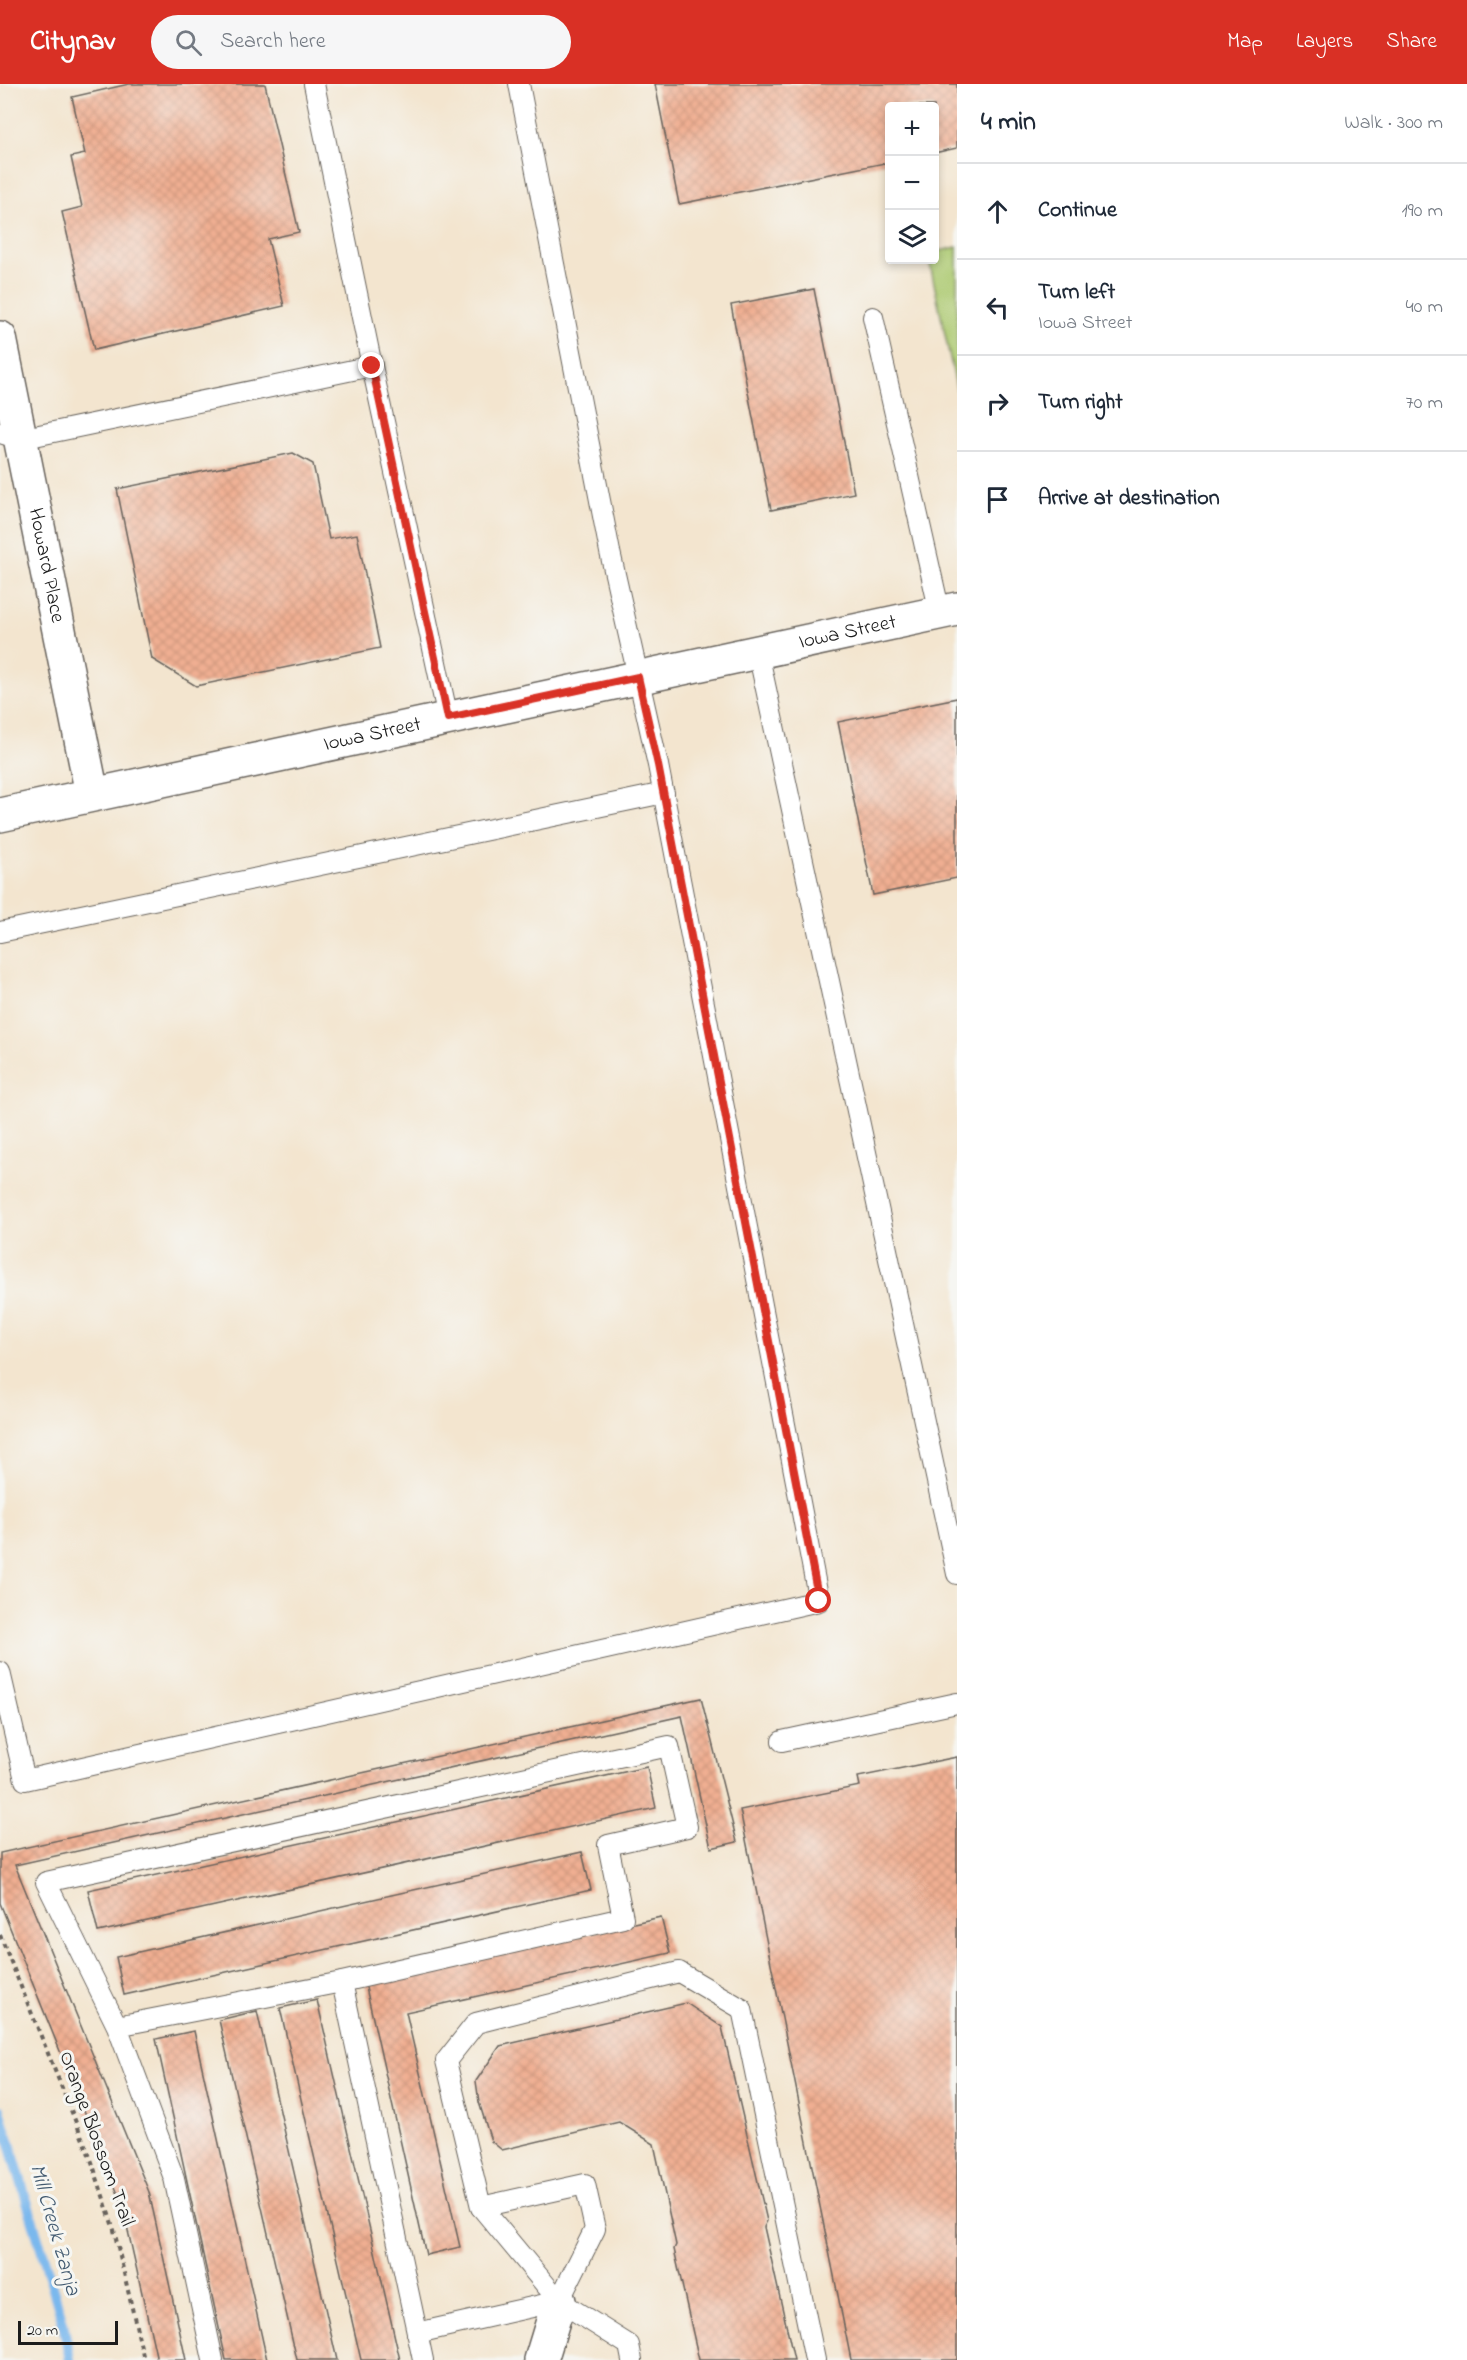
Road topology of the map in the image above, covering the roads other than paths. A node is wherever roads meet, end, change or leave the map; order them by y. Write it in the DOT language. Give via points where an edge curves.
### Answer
graph roads {
  1 [pos="314,84"];
  2 [pos="519,84"];
  3 [pos="873,317"];
  4 [pos="0,338"];
  5 [pos="372,366"];
  6 [pos="10,436"];
  7 [pos="949,611"];
  8 [pos="758,652"];
  9 [pos="638,677"];
  10 [pos="448,718"];
  11 [pos="664,793"];
  12 [pos="92,794"];
  13 [pos="0,815"];
  14 [pos="0,932"];
  15 [pos="957,1574"];
  16 [pos="0,1672"];
  17 [pos="957,1703"];
  18 [pos="782,1741"];
  19 [pos="342,1982"];
  20 [pos="117,2026"];
  21 [pos="481,2207"];
  22 [pos="559,2301"];
  23 [pos="417,2333"];
  24 [pos="213,2360"];
  25 [pos="423,2360"];
  26 [pos="541,2360"];
  27 [pos="632,2360"];
  28 [pos="815,2360"];
  1 -- 5 [label="lane"];
  2 -- 9 [label="lane"];
  3 -- 7 [label="lane"];
  4 -- 6 [label="street, Howard Place"];
  5 -- 6 [label="lane"];
  5 -- 10 [label="lane"];
  6 -- 12 [label="street, Howard Place"];
  7 -- 8 [label="street, Iowa Street"];
  8 -- 9 [label="street, Iowa Street"];
  8 -- 15 [label="lane"];
  9 -- 10 [label="street, Iowa Street"];
  9 -- 11 [label="lane"];
  10 -- 12 [label="street, Iowa Street"];
  11 -- 14 [label="lane"];
  11 -- 16 [label="lane" via="819,1601 25,1780"];
  12 -- 13 [label="street, Iowa Street"];
  17 -- 18 [label="lane"];
  19 -- 20 [label="lane"];
  19 -- 20 [label="lane" via="623,1918 608,1845 687,1827 669,1746 46,1882"];
  19 -- 23 [label="lane"];
  20 -- 24 [label="lane" via="174,2178"];
  21 -- 22 [label="lane"];
  21 -- 22 [label="lane" via="585,2184 595,2229"];
  21 -- 28 [label="lane" via="446,2061 476,2023 679,1972 742,2009"];
  22 -- 23 [label="lane"];
  22 -- 26 [label="street"];
  22 -- 27 [label="lane" via="629,2345"];
  23 -- 25 [label="lane"];
}
